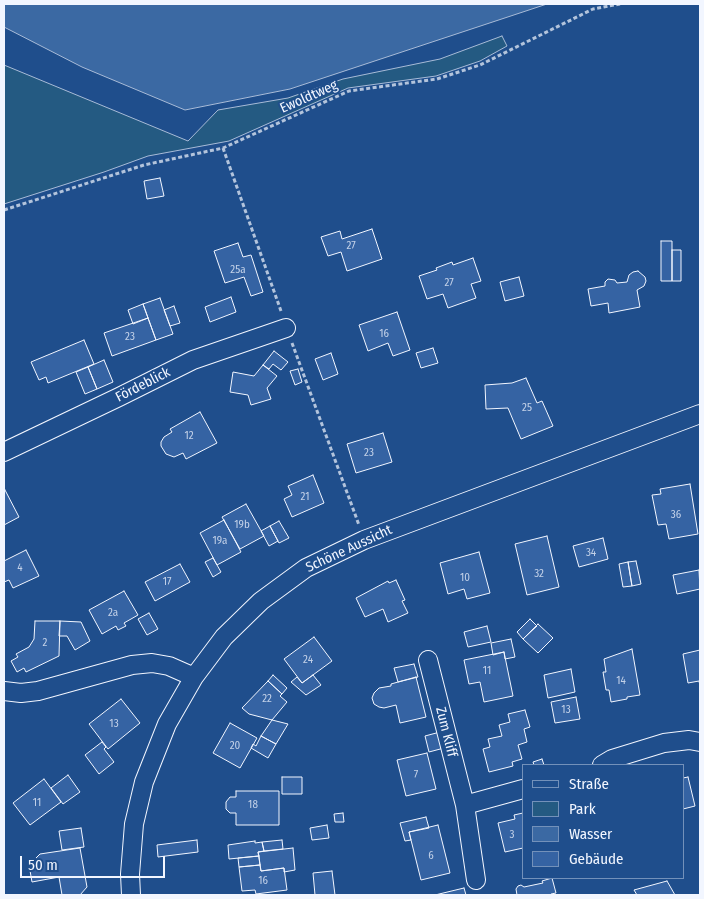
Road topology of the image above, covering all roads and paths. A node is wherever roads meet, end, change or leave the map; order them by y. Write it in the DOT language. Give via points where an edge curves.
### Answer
graph roads {
  1 [pos="620,4"];
  2 [pos="223,148"];
  3 [pos="4,210"];
  4 [pos="286,328"];
  5 [pos="700,414"];
  6 [pos="4,452"];
  7 [pos="354,512"];
  8 [pos="428,660"];
  9 [pos="194,676"];
  10 [pos="4,691"];
  11 [pos="700,742"];
  12 [pos="604,764"];
  13 [pos="522,789"];
  14 [pos="465,805"];
  15 [pos="476,880"];
  16 [pos="131,895"];
  1 -- 2 [label="path, Ewoldtweg" via="593,9 480,65 437,80 349,91"];
  2 -- 3 [label="path, Ewoldtweg" via="144,165"];
  2 -- 4 [label="path"];
  4 -- 6 [label="street, Fördeblick" via="193,360"];
  4 -- 7 [label="path"];
  5 -- 9 [label="street, Schöne Aussicht" via="364,540 306,568 261,601 224,637"];
  8 -- 14 [label="street, Zum Kliff"];
  9 -- 10 [label="street" via="169,666 139,664 38,691"];
  9 -- 16 [label="street, Schöne Aussicht" via="167,724 144,782 134,824"];
  11 -- 12 [label="street" via="664,743"];
  13 -- 14 [label="street"];
  14 -- 15 [label="street, Zum Kliff"];
}
